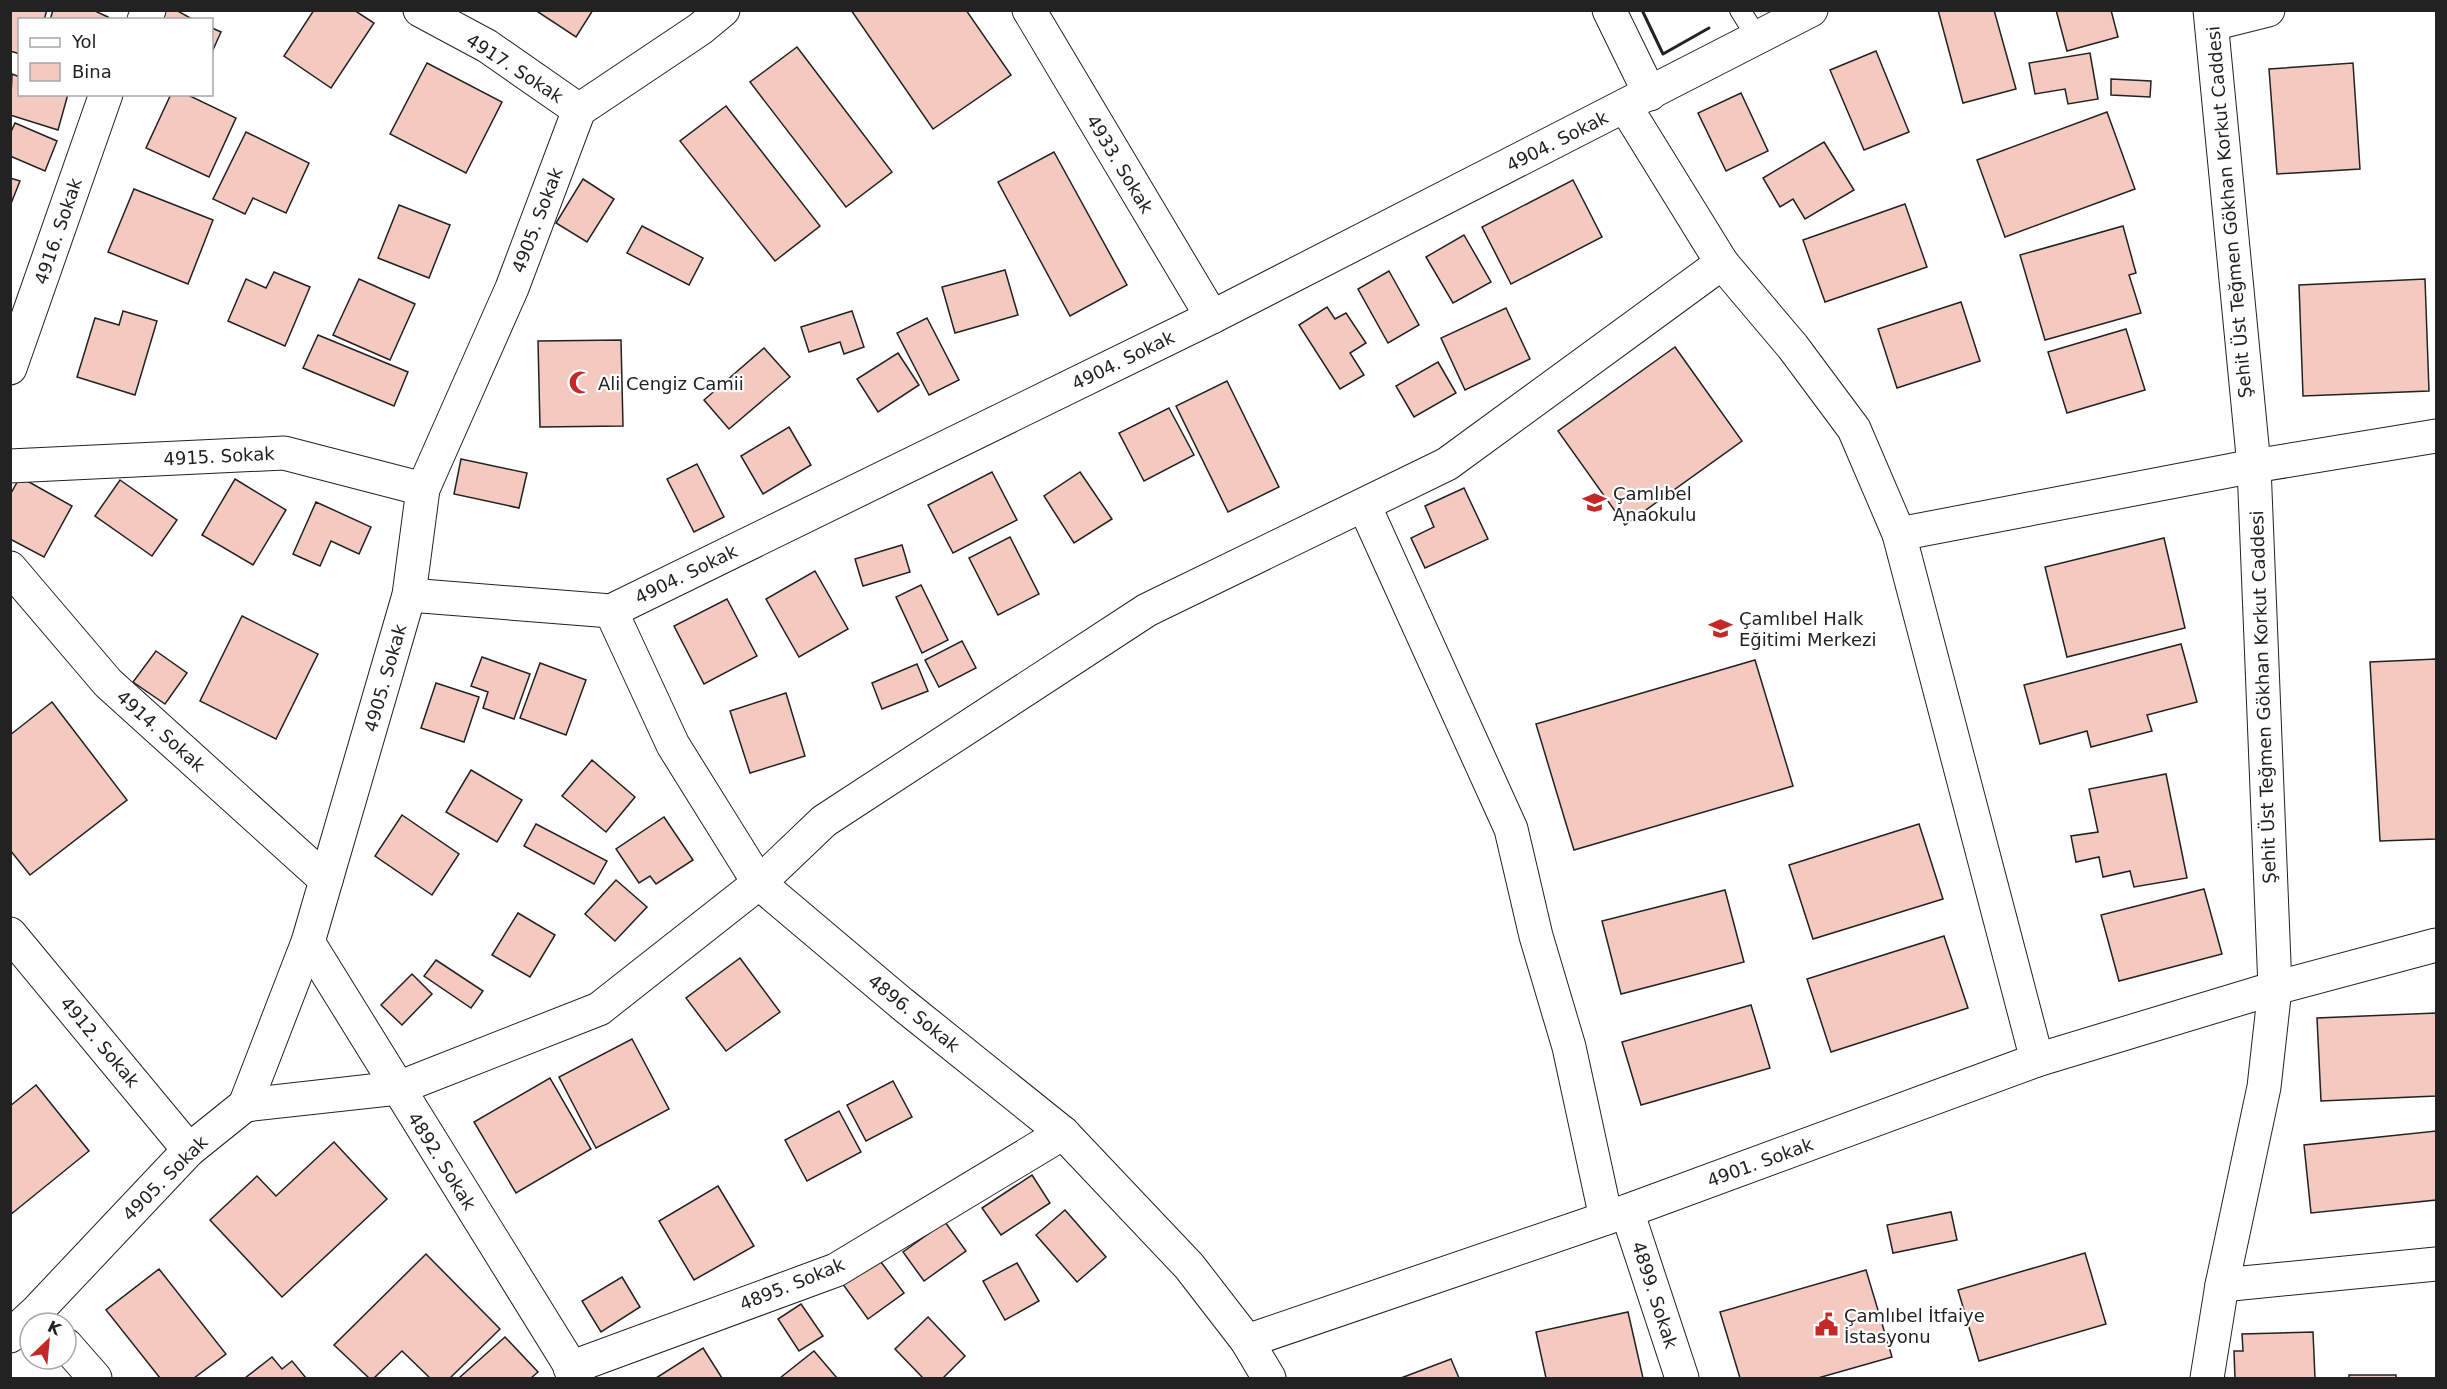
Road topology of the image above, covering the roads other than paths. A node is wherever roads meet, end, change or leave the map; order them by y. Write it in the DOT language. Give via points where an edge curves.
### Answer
graph roads {
  1 [pos="420,10"];
  2 [pos="1029,10"];
  3 [pos="1609,10"];
  4 [pos="1740,10"];
  5 [pos="1811,10"];
  6 [pos="2268,10"];
  7 [pos="702,17"];
  8 [pos="2211,17"];
  9 [pos="1758,39"];
  10 [pos="105,96"];
  11 [pos="1638,100"];
  12 [pos="579,110"];
  13 [pos="1722,263"];
  14 [pos="1212,316"];
  15 [pos="10,368"];
  16 [pos="2436,436"];
  17 [pos="10,466"];
  18 [pos="2254,466"];
  19 [pos="423,489"];
  20 [pos="1364,505"];
  21 [pos="1899,534"];
  22 [pos="10,568"];
  23 [pos="410,595"];
  24 [pos="611,611"];
  25 [pos="326,880"];
  26 [pos="759,883"];
  27 [pos="10,934"];
  28 [pos="308,942"];
  29 [pos="2436,945"];
  30 [pos="2275,988"];
  31 [pos="2037,1060"];
  32 [pos="398,1088"];
  33 [pos="245,1105"];
  34 [pos="1063,1133"];
  35 [pos="189,1150"];
  36 [pos="1616,1215"];
  37 [pos="2436,1264"];
  38 [pos="2222,1285"];
  39 [pos="47,1311"];
  40 [pos="1247,1341"];
  41 [pos="78,1359"];
  42 [pos="574,1373"];
  43 [pos="95,1378"];
  44 [pos="1269,1378"];
  45 [pos="1682,1378"];
  46 [pos="2207,1378"];
  1 -- 12 [label="street, 4917. Sokak" via="487,46"];
  2 -- 14 [label="street, 4933. Sokak"];
  3 -- 11 [label="street"];
  4 -- 9 [label="lane"];
  5 -- 9 [label="street, 4904. Sokak"];
  6 -- 8 [label="street"];
  7 -- 12 [label="street"];
  8 -- 18 [label="street, Şehit Üst Teğmen Gökhan Korkut Caddesi"];
  9 -- 11 [label="street, 4904. Sokak"];
  10 -- 15 [label="street, 4916. Sokak"];
  11 -- 13 [label="street"];
  11 -- 14 [label="street, 4904. Sokak"];
  12 -- 19 [label="street, 4905. Sokak" via="512,288"];
  13 -- 20 [label="street" via="1447,464"];
  13 -- 21 [label="street" via="1793,347 1854,429"];
  14 -- 24 [label="street, 4904. Sokak"];
  16 -- 18 [label="street"];
  17 -- 19 [label="street, 4915. Sokak" via="284,453"];
  18 -- 21 [label="street"];
  18 -- 30 [label="street, Şehit Üst Teğmen Gökhan Korkut Caddesi"];
  19 -- 23 [label="street, 4905. Sokak"];
  20 -- 26 [label="street" via="1147,610 824,820"];
  20 -- 36 [label="street, 4899. Sokak" via="1511,829 1536,936"];
  21 -- 31 [label="street"];
  22 -- 25 [label="street, 4914. Sokak" via="108,683"];
  23 -- 24 [label="street"];
  23 -- 25 [label="street, 4905. Sokak"];
  24 -- 26 [label="street, 4896. Sokak" via="673,745"];
  25 -- 28 [label="street, 4905. Sokak"];
  26 -- 32 [label="street" via="599,1009"];
  26 -- 34 [label="street, 4896. Sokak"];
  27 -- 35 [label="street, 4912. Sokak"];
  28 -- 32 [label="street, 4892. Sokak"];
  28 -- 33 [label="street, 4905. Sokak"];
  29 -- 30 [label="street, 4901. Sokak"];
  30 -- 31 [label="street, 4901. Sokak"];
  30 -- 38 [label="street, Şehit Üst Teğmen Gökhan Korkut Caddesi" via="2264,1087"];
  31 -- 36 [label="street, 4901. Sokak"];
  32 -- 33 [label="street"];
  32 -- 42 [label="street, 4892. Sokak"];
  33 -- 35 [label="street, 4905. Sokak"];
  34 -- 40 [label="street, 4896. Sokak" via="1189,1266"];
  34 -- 42 [label="street, 4895. Sokak" via="836,1270"];
  35 -- 39 [label="street, 4905. Sokak"];
  36 -- 40 [label="street, 4901. Sokak"];
  36 -- 45 [label="street, 4899. Sokak"];
  37 -- 38 [label="street"];
  38 -- 46 [label="street, Şehit Üst Teğmen Gökhan Korkut Caddesi"];
  40 -- 44 [label="street, 4896. Sokak"];
  41 -- 43 [label="street"];
}
